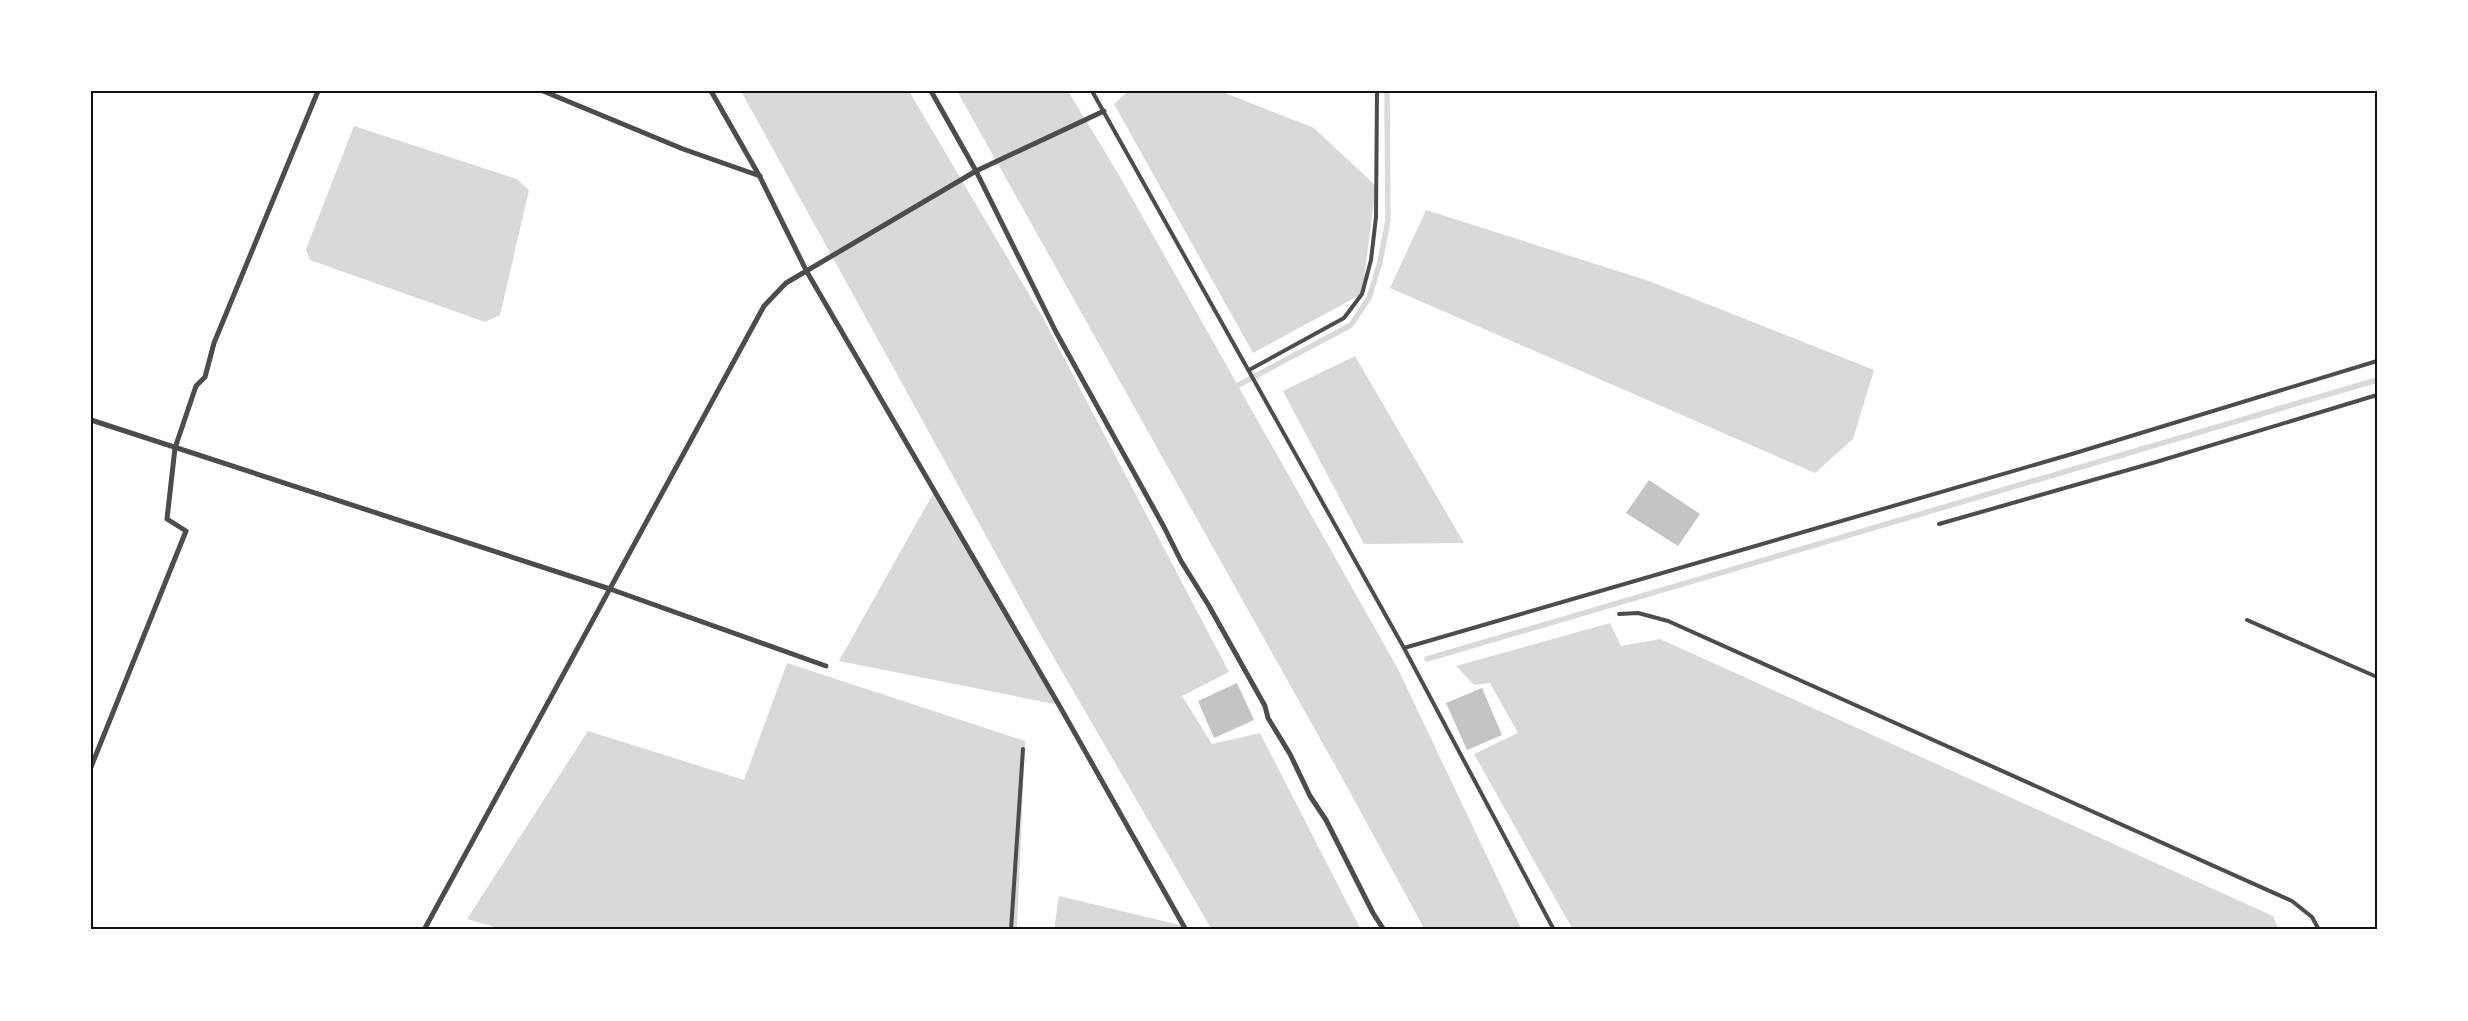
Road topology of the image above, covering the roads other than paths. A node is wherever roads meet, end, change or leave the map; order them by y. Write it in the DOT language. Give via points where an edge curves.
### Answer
graph roads {
  1 [pos="318,91"];
  2 [pos="543,91"];
  3 [pos="711,91"];
  4 [pos="931,91"];
  5 [pos="1092,91"];
  6 [pos="1377,91"];
  7 [pos="1104,111"];
  8 [pos="976,172"];
  9 [pos="760,177"];
  10 [pos="807,272"];
  11 [pos="2377,361"];
  12 [pos="1249,371"];
  13 [pos="2377,395"];
  14 [pos="91,420"];
  15 [pos="175,448"];
  16 [pos="1939,524"];
  17 [pos="610,589"];
  18 [pos="1619,614"];
  19 [pos="2247,620"];
  20 [pos="1404,648"];
  21 [pos="826,666"];
  22 [pos="2377,677"];
  23 [pos="1023,749"];
  24 [pos="91,767"];
  25 [pos="424,930"];
  26 [pos="1011,930"];
  27 [pos="1186,930"];
  28 [pos="1384,930"];
  29 [pos="1554,930"];
  30 [pos="2319,930"];
  1 -- 15 [label="street" via="214,343 205,377 196,386"];
  2 -- 9 [label="street"];
  3 -- 9 [label="street"];
  4 -- 8 [label="street"];
  5 -- 7 [label="lane"];
  6 -- 12 [label="lane" via="1376,217 1371,260 1362,294 1344,318"];
  7 -- 8 [label="street"];
  7 -- 12 [label="lane"];
  8 -- 10 [label="street"];
  8 -- 28 [label="street" via="1056,332 1181,561 1265,706 1268,718"];
  9 -- 10 [label="street"];
  10 -- 17 [label="street" via="786,283 764,306"];
  10 -- 27 [label="street"];
  11 -- 20 [label="lane" via="2072,454"];
  12 -- 20 [label="lane"];
  13 -- 16 [label="lane"];
  14 -- 15 [label="street"];
  15 -- 17 [label="street"];
  15 -- 24 [label="street" via="167,519 186,531"];
  17 -- 21 [label="street"];
  17 -- 25 [label="street"];
  18 -- 30 [label="lane" via="1638,614 1668,621 2283,897 2304,908"];
  19 -- 22 [label="lane"];
  20 -- 29 [label="lane"];
  23 -- 26 [label="lane"];
}
